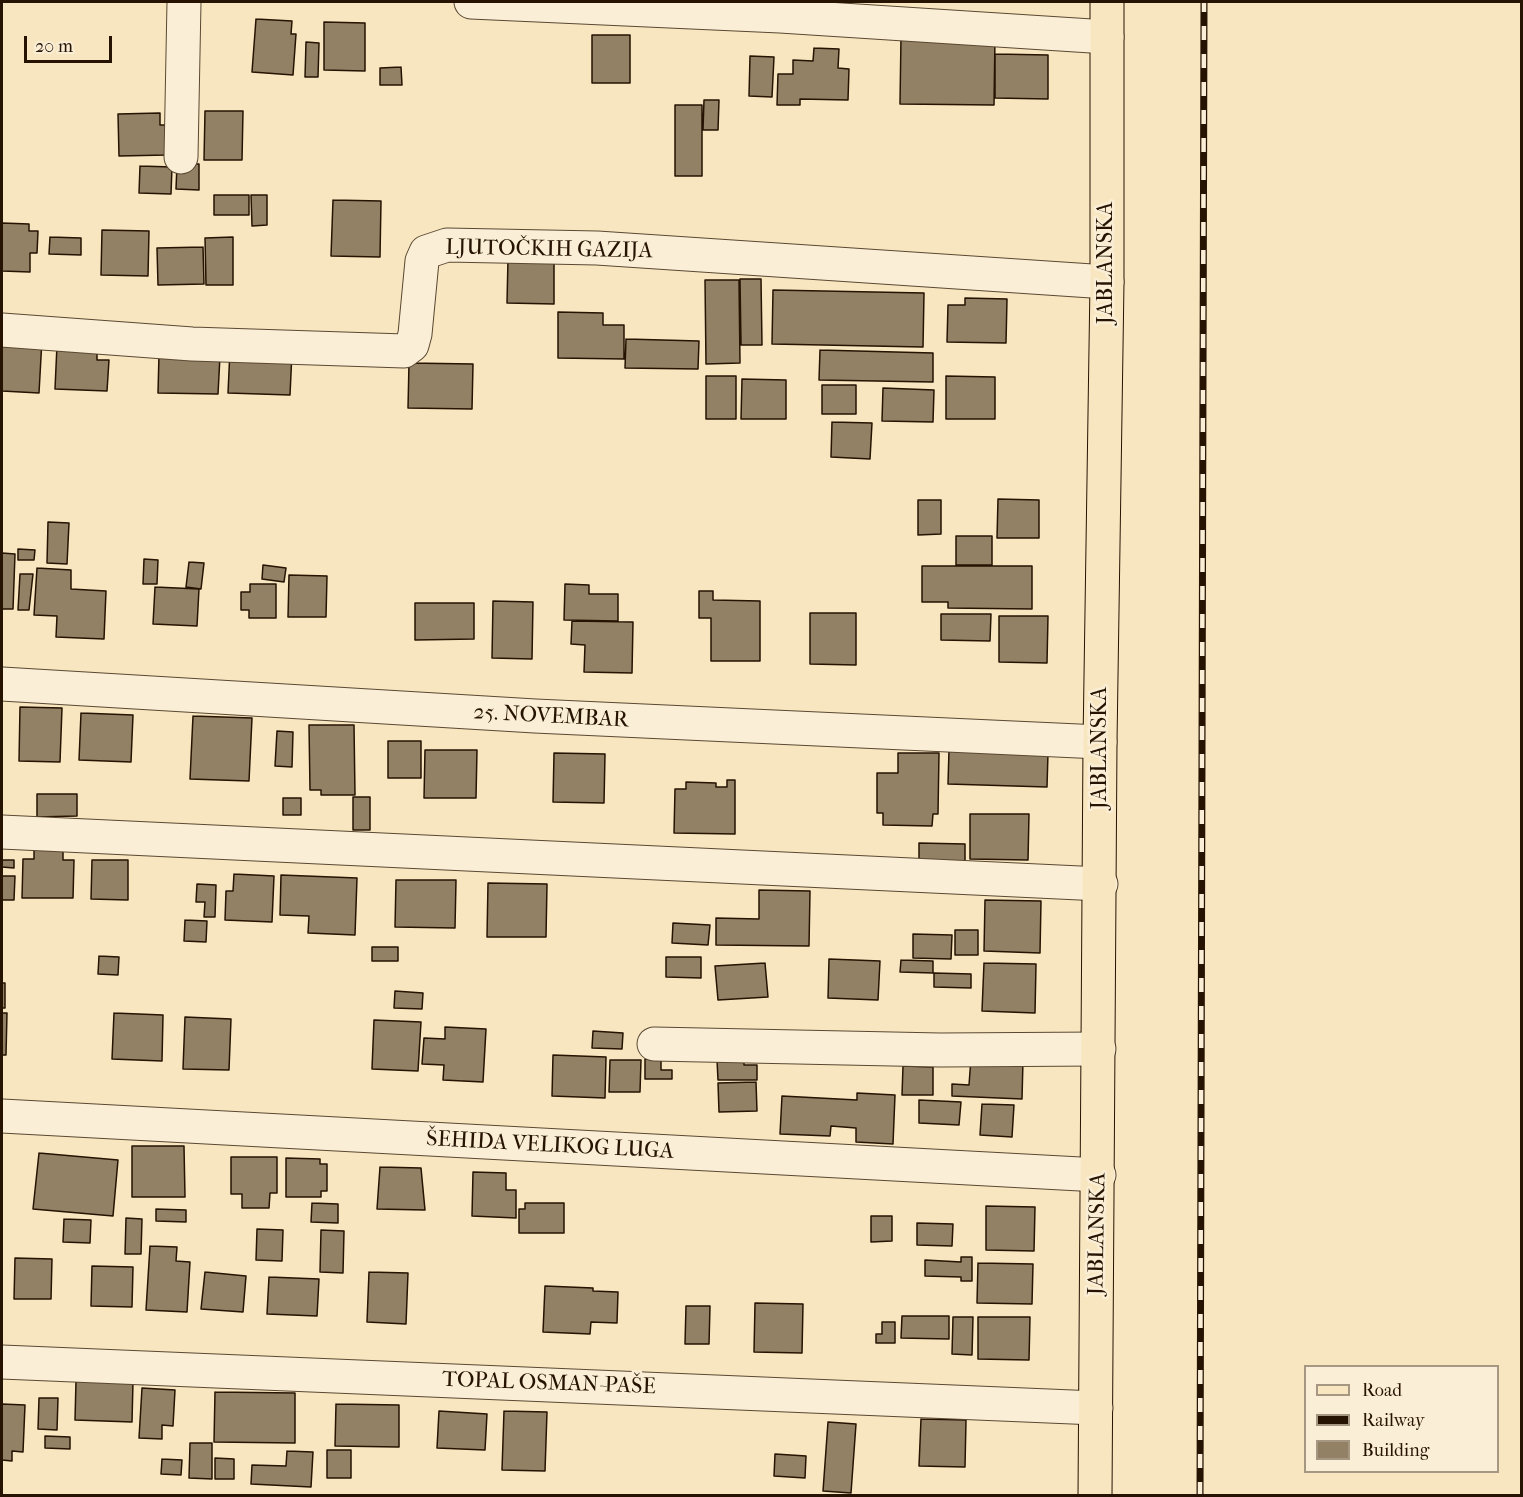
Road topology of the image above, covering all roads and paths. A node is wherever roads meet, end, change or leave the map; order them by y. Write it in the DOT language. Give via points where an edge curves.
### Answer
graph roads {
  1 [pos="184,2"];
  2 [pos="471,2"];
  3 [pos="1107,2"];
  4 [pos="1107,37"];
  5 [pos="181,157"];
  6 [pos="1107,282"];
  7 [pos="2,330"];
  8 [pos="2,684"];
  9 [pos="1100,742"];
  10 [pos="2,832"];
  11 [pos="1101,884"];
  12 [pos="654,1044"];
  13 [pos="1099,1050"];
  14 [pos="2,1116"];
  15 [pos="1099,1175"];
  16 [pos="2,1362"];
  17 [pos="1096,1408"];
  18 [pos="1095,1496"];
  1 -- 5 [label="street"];
  2 -- 4 [label="street" via="780,16"];
  3 -- 4 [label="main road, JABLANSKA"];
  4 -- 6 [label="main road, JABLANSKA"];
  6 -- 7 [label="street, LJUTOČKIH GAZIJA" via="609,249 447,245 426,252 422,261 415,334 412,345 404,351 192,344"];
  6 -- 9 [label="main road, JABLANSKA"];
  8 -- 9 [label="street, 25. NOVEMBAR" via="523,716"];
  9 -- 11 [label="main road, JABLANSKA"];
  10 -- 11 [label="street"];
  11 -- 13 [label="main road, JABLANSKA"];
  12 -- 13 [label="street"];
  13 -- 15 [label="main road, JABLANSKA"];
  14 -- 15 [label="street, ŠEHIDA VELIKOG LUGA"];
  15 -- 17 [label="main road, JABLANSKA"];
  16 -- 17 [label="street, TOPAL OSMAN-PAŠE"];
  17 -- 18 [label="main road, JABLANSKA"];
}
